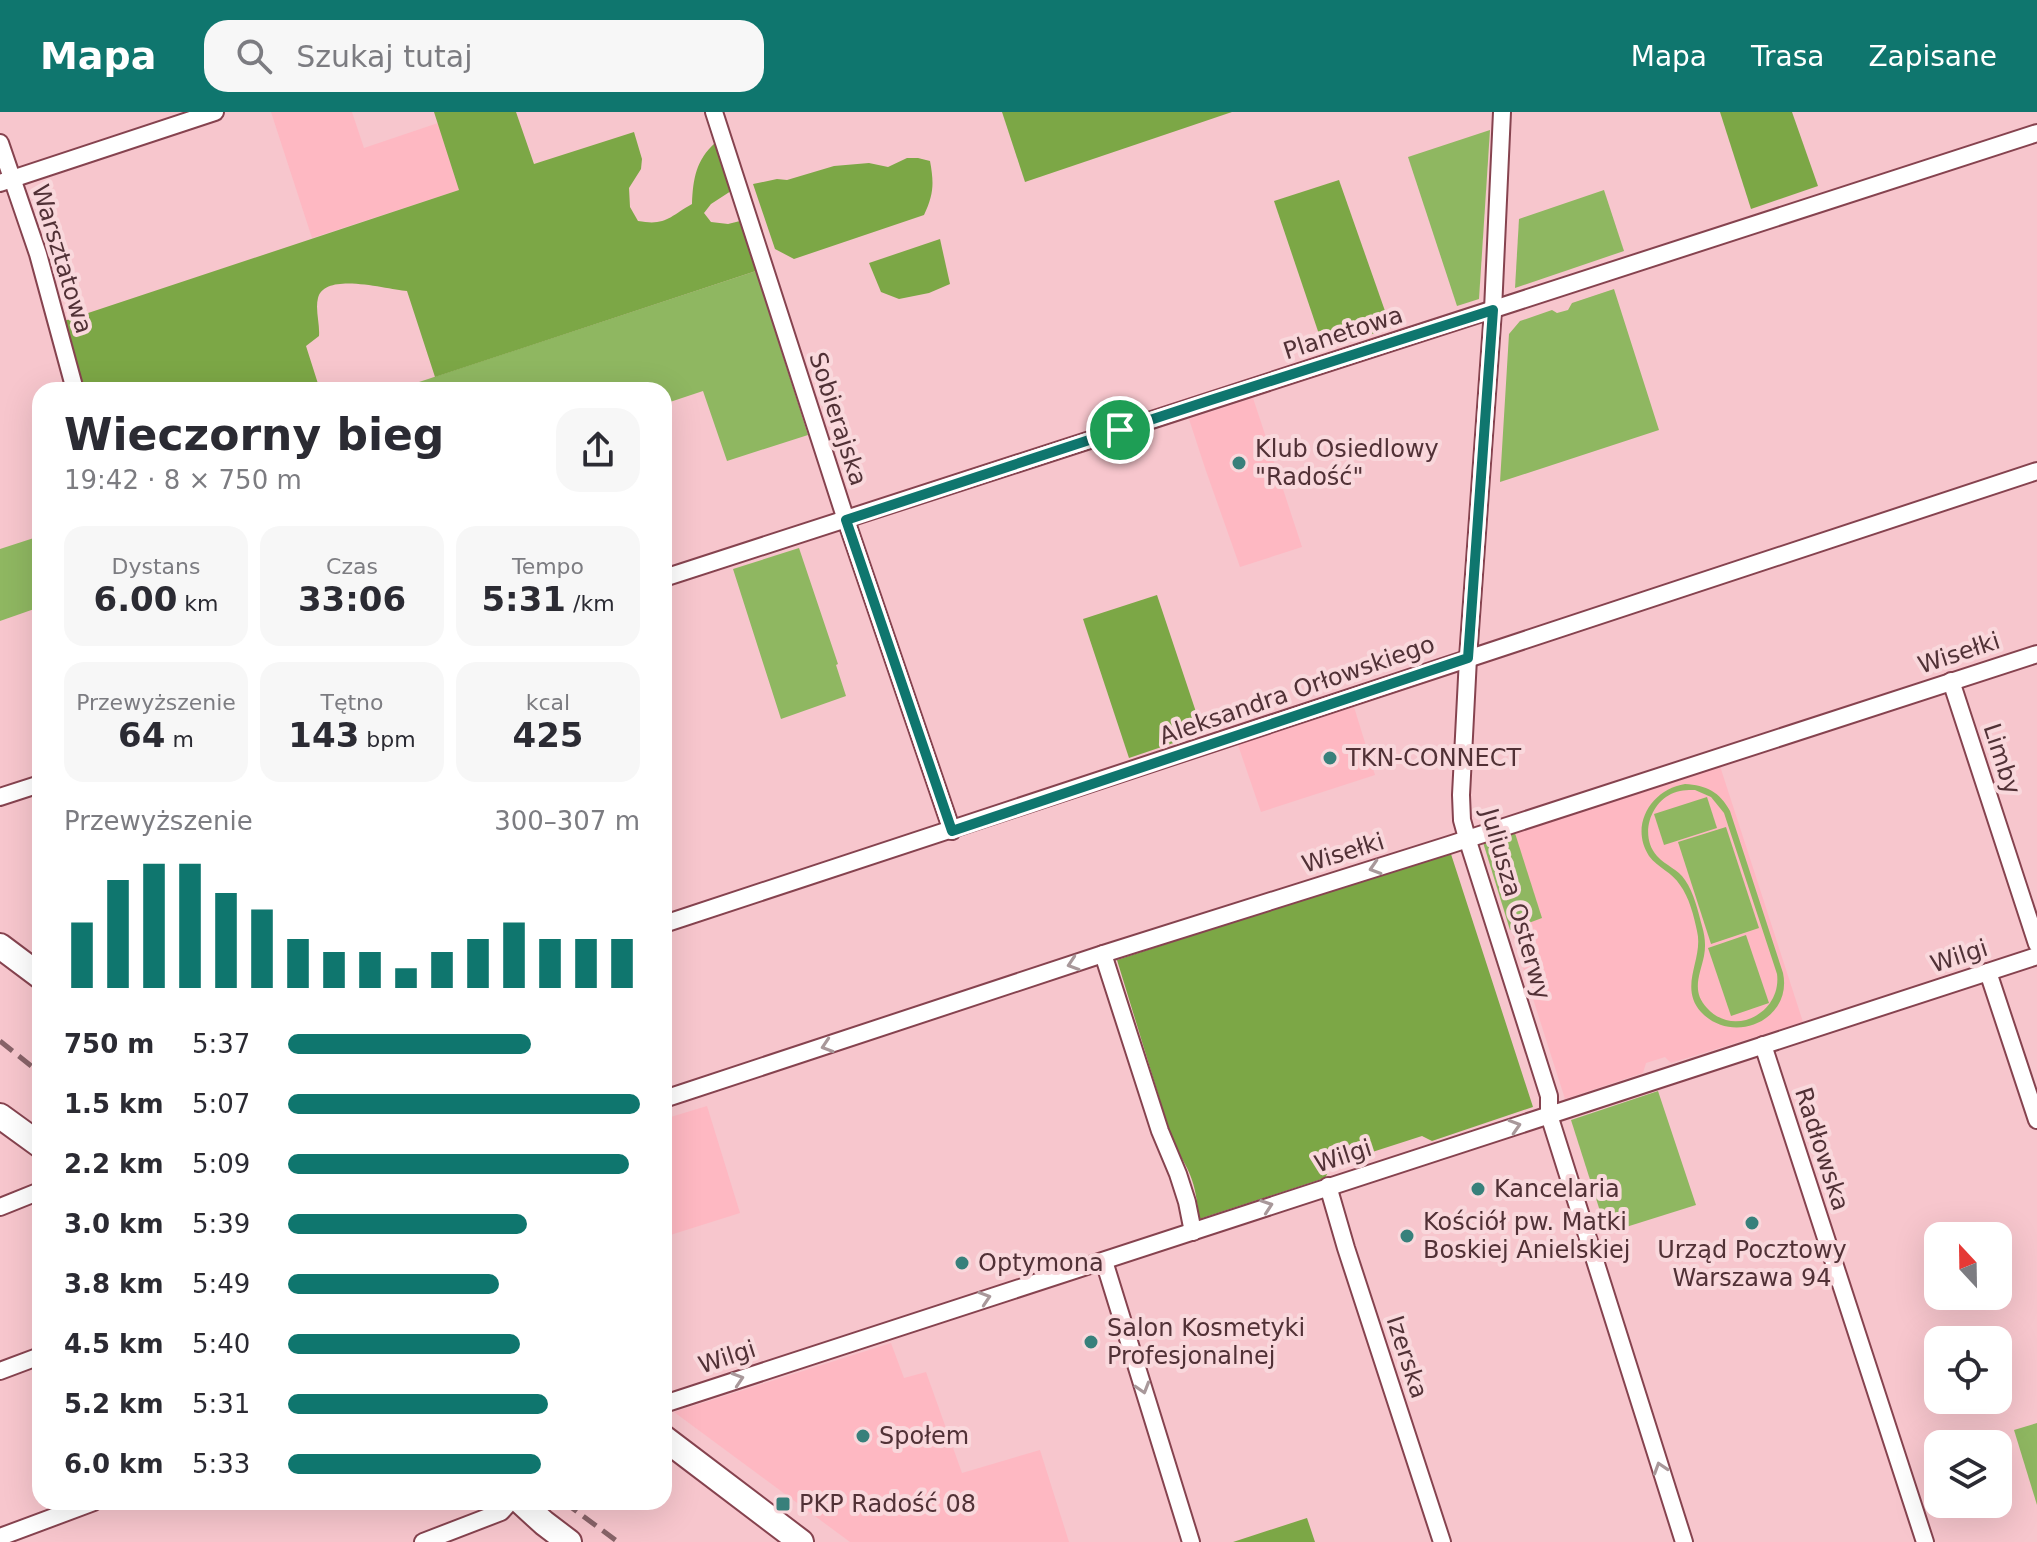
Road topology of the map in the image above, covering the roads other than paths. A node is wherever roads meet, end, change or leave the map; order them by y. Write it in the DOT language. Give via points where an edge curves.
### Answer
graph roads {
  1 [pos="215,112"];
  2 [pos="714,112"];
  3 [pos="1502,112"];
  4 [pos="2037,133"];
  5 [pos="0,143"];
  6 [pos="6,181"];
  7 [pos="1493,310"];
  8 [pos="73,382"];
  9 [pos="2037,471"];
  10 [pos="846,520"];
  11 [pos="672,575"];
  12 [pos="2037,654"];
  13 [pos="1468,658"];
  14 [pos="1951,681"];
  15 [pos="32,787"];
  16 [pos="0,797"];
  17 [pos="952,831"];
  18 [pos="1467,838"];
  19 [pos="672,921"];
  20 [pos="2037,944"];
  21 [pos="0,946"];
  22 [pos="1103,954"];
  23 [pos="2037,956"];
  24 [pos="32,970"];
  25 [pos="1988,972"];
  26 [pos="1763,1045"];
  27 [pos="672,1096"];
  28 [pos="1549,1115"];
  29 [pos="0,1116"];
  30 [pos="2037,1120"];
  31 [pos="32,1139"];
  32 [pos="1328,1186"];
  33 [pos="32,1194"];
  34 [pos="0,1207"];
  35 [pos="1193,1232"];
  36 [pos="1104,1261"];
  37 [pos="32,1359"];
  38 [pos="0,1371"];
  39 [pos="672,1401"];
  40 [pos="672,1444"];
  41 [pos="73,1510"];
  42 [pos="503,1510"];
  43 [pos="530,1510"];
  44 [pos="0,1537"];
  45 [pos="801,1541"];
  46 [pos="423,1542"];
  47 [pos="569,1542"];
  48 [pos="1191,1542"];
  49 [pos="1442,1542"];
  50 [pos="1684,1542"];
  51 [pos="1925,1542"];
  1 -- 6 [label="street"];
  2 -- 10 [label="street, Sobierajska"];
  3 -- 7 [label="street, Juliusza Osterwy"];
  4 -- 7 [label="street, Planetowa"];
  5 -- 6 [label="street, Warsztatowa"];
  6 -- 8 [label="street, Warsztatowa" via="38,254"];
  7 -- 10 [label="street, Planetowa"];
  7 -- 13 [label="street, Juliusza Osterwy"];
  9 -- 13 [label="street, Aleksandra Orłowskiego"];
  10 -- 11 [label="street, Planetowa"];
  10 -- 17 [label="street, Sobierajska"];
  12 -- 14 [label="street, Wisełki"];
  13 -- 17 [label="street, Aleksandra Orłowskiego"];
  13 -- 18 [label="street, Juliusza Osterwy" via="1461,795"];
  14 -- 18 [label="street, Wisełki"];
  14 -- 20 [label="street, Limby"];
  15 -- 16 [label="street"];
  17 -- 19 [label="street, Aleksandra Orłowskiego"];
  18 -- 22 [label="street, Wisełki, one-way"];
  18 -- 28 [label="street, Juliusza Osterwy" via="1549,1096"];
  21 -- 24 [label="main road"];
  22 -- 27 [label="street, Wisełki, one-way"];
  22 -- 35 [label="street"];
  23 -- 25 [label="street, Wilgi"];
  25 -- 26 [label="street, Wilgi"];
  25 -- 30 [label="street"];
  26 -- 28 [label="street, Wilgi"];
  26 -- 51 [label="street, Radłowska"];
  32 -- 28 [label="street, Wilgi, one-way"];
  50 -- 28 [label="street, Juliusza Osterwy, one-way"];
  29 -- 31 [label="main road"];
  35 -- 32 [label="street, Wilgi, one-way"];
  32 -- 49 [label="street, Izerska"];
  33 -- 34 [label="street"];
  35 -- 36 [label="street, Wilgi"];
  39 -- 36 [label="street, Wilgi, one-way"];
  36 -- 48 [label="street, one-way"];
  37 -- 38 [label="street"];
  40 -- 45 [label="main road"];
  41 -- 44 [label="street"];
  42 -- 46 [label="street"];
  43 -- 47 [label="main road"];
}
